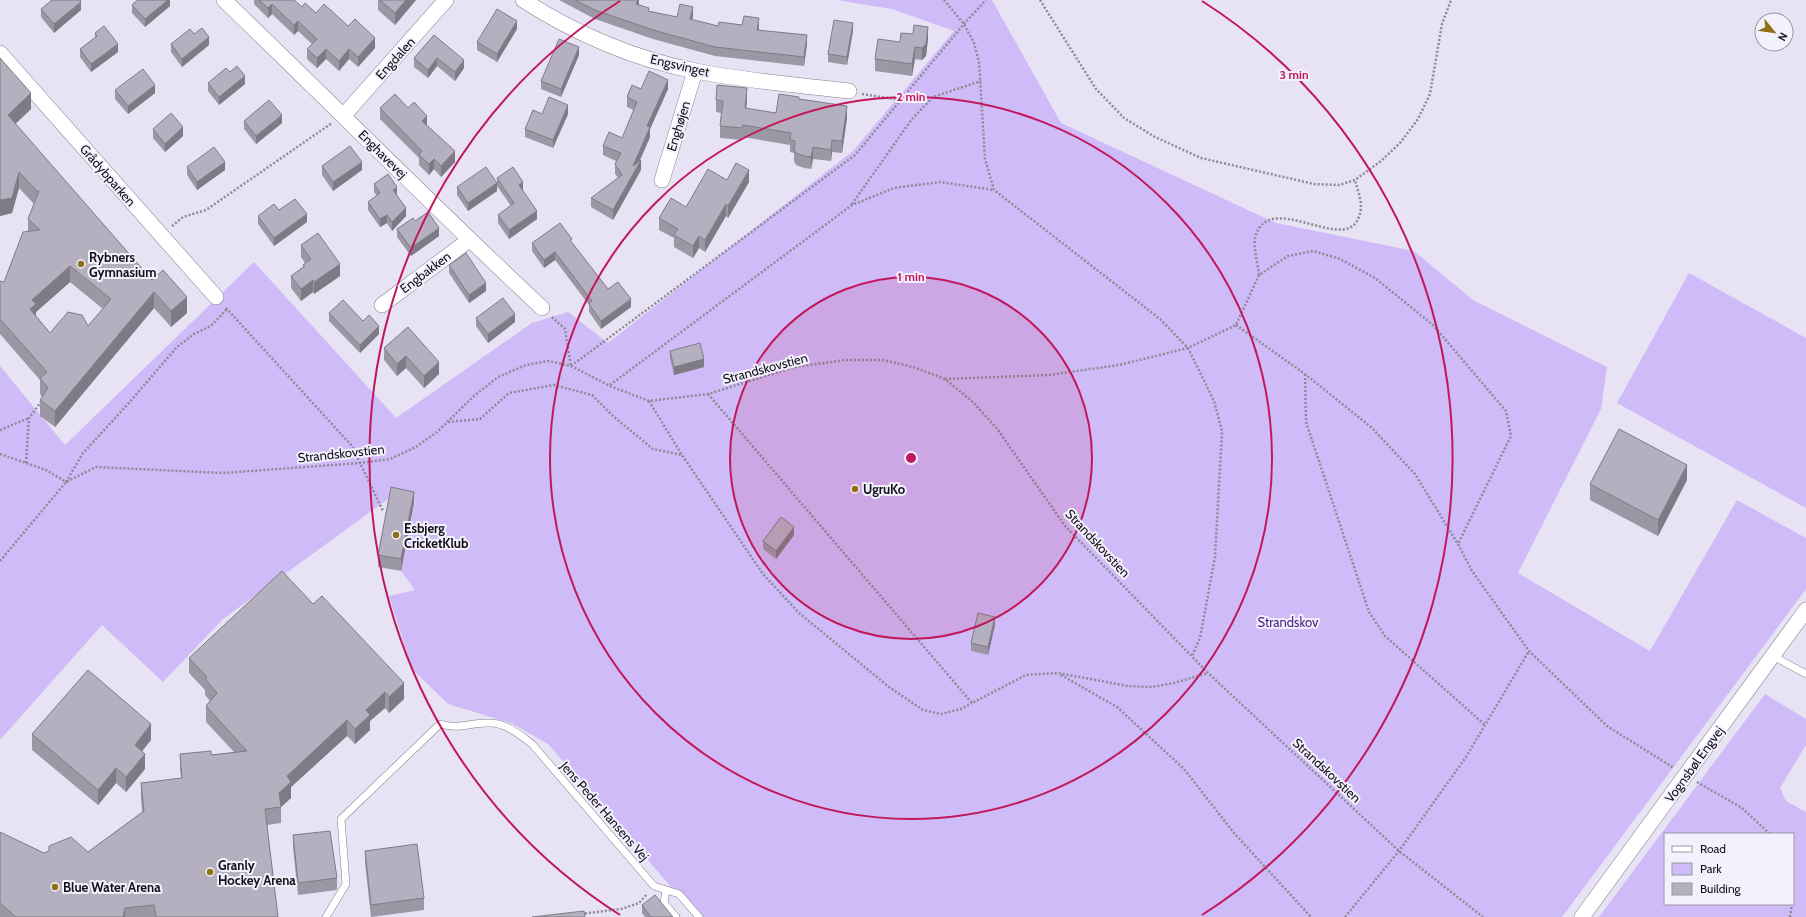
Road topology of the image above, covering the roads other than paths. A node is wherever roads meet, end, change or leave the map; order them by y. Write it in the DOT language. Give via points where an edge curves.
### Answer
graph roads {
  1 [pos="224,0"];
  2 [pos="446,0"];
  3 [pos="523,0"];
  4 [pos="0,53"];
  5 [pos="695,71"];
  6 [pos="849,92"];
  7 [pos="344,115"];
  8 [pos="662,180"];
  9 [pos="469,240"];
  10 [pos="216,297"];
  11 [pos="382,305"];
  12 [pos="542,308"];
  13 [pos="1806,610"];
  14 [pos="1773,656"];
  15 [pos="1806,674"];
  16 [pos="666,890"];
  17 [pos="326,917"];
  18 [pos="676,917"];
  19 [pos="699,917"];
  20 [pos="1582,917"];
  1 -- 7 [label="street, Enghavevej"];
  2 -- 7 [label="street, Engdalen"];
  3 -- 5 [label="street, Engsvinget" via="552,19 625,52"];
  4 -- 10 [label="street, Grådybparken"];
  5 -- 6 [label="street, Engsvinget"];
  5 -- 8 [label="street, Enghøjen"];
  7 -- 9 [label="street, Enghavevej"];
  9 -- 11 [label="street, Engbakken"];
  9 -- 12 [label="street, Enghavevej"];
  13 -- 14 [label="street, Vognsbøl Engvej"];
  14 -- 15 [label="lane"];
  14 -- 20 [label="street, Vognsbøl Engvej"];
  16 -- 17 [label="lane, Jens Peder Hansens Vej" via="654,886 532,744 512,730 491,723 452,727 440,724 341,819 346,884"];
  16 -- 18 [label="lane" via="664,904"];
  16 -- 19 [label="lane" via="679,894"];
}
